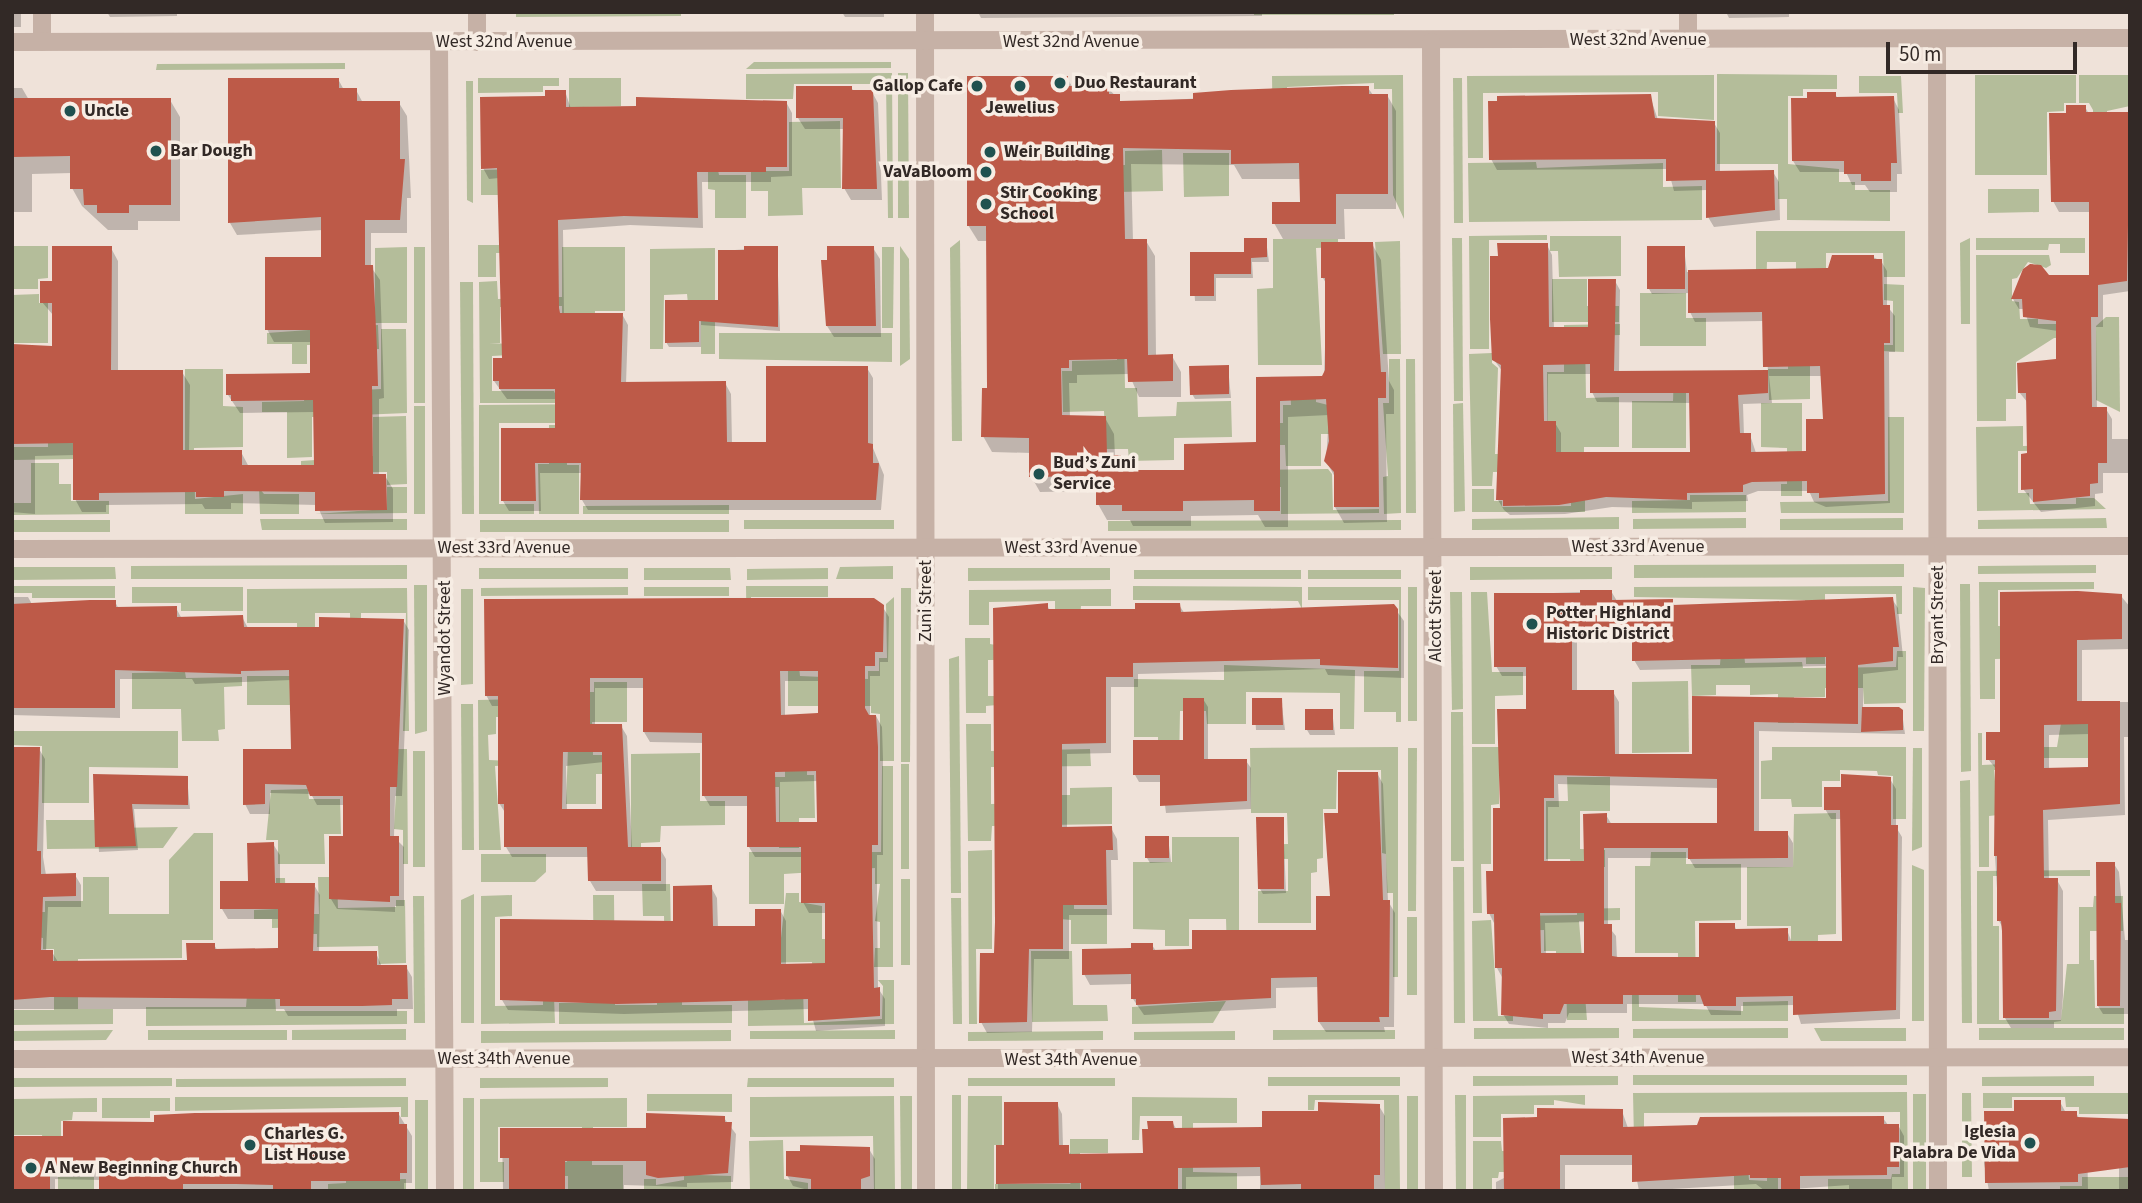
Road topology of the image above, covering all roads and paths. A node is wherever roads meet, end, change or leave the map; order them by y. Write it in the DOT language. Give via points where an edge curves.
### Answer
graph roads {
  1 [pos="42,12"];
  2 [pos="477,12"];
  3 [pos="925,12"];
  4 [pos="1688,12"];
  5 [pos="2130,38"];
  6 [pos="1937,39"];
  7 [pos="1688,40"];
  8 [pos="12,42"];
  9 [pos="42,42"];
  10 [pos="1431,42"];
  11 [pos="439,43"];
  12 [pos="477,43"];
  13 [pos="925,43"];
  14 [pos="1938,546"];
  15 [pos="2130,546"];
  16 [pos="445,547"];
  17 [pos="926,548"];
  18 [pos="1436,548"];
  19 [pos="12,549"];
  20 [pos="1938,1057"];
  21 [pos="2130,1057"];
  22 [pos="12,1059"];
  23 [pos="445,1059"];
  24 [pos="1434,1059"];
  25 [pos="927,1060"];
  26 [pos="445,1191"];
  27 [pos="926,1191"];
  28 [pos="1434,1191"];
  29 [pos="1938,1191"];
  1 -- 9 [label="street"];
  2 -- 12 [label="street"];
  3 -- 13 [label="street, Zuni Street"];
  4 -- 7 [label="street"];
  5 -- 6 [label="street, West 32nd Avenue"];
  6 -- 7 [label="street, West 32nd Avenue"];
  6 -- 14 [label="street, Bryant Street"];
  7 -- 10 [label="street, West 32nd Avenue"];
  8 -- 9 [label="street, West 32nd Avenue"];
  9 -- 11 [label="street, West 32nd Avenue"];
  10 -- 13 [label="street, West 32nd Avenue"];
  10 -- 18 [label="street, Alcott Street"];
  11 -- 12 [label="street, West 32nd Avenue"];
  11 -- 16 [label="street, Wyandot Street"];
  12 -- 13 [label="street, West 32nd Avenue"];
  13 -- 17 [label="street, Zuni Street"];
  14 -- 15 [label="street, West 33rd Avenue"];
  14 -- 18 [label="street, West 33rd Avenue"];
  14 -- 20 [label="street, Bryant Street"];
  16 -- 17 [label="street, West 33rd Avenue"];
  16 -- 19 [label="street, West 33rd Avenue"];
  16 -- 23 [label="street, Wyandot Street"];
  17 -- 18 [label="street, West 33rd Avenue"];
  17 -- 25 [label="street, Zuni Street"];
  18 -- 24 [label="street, Alcott Street"];
  20 -- 21 [label="street, West 34th Avenue"];
  20 -- 24 [label="street, West 34th Avenue"];
  20 -- 29 [label="street, Bryant Street"];
  22 -- 23 [label="street, West 34th Avenue"];
  23 -- 25 [label="street, West 34th Avenue"];
  23 -- 26 [label="street, Wyandot Street"];
  24 -- 25 [label="street, West 34th Avenue"];
  24 -- 28 [label="street, Alcott Street"];
  25 -- 27 [label="street, Zuni Street"];
}
